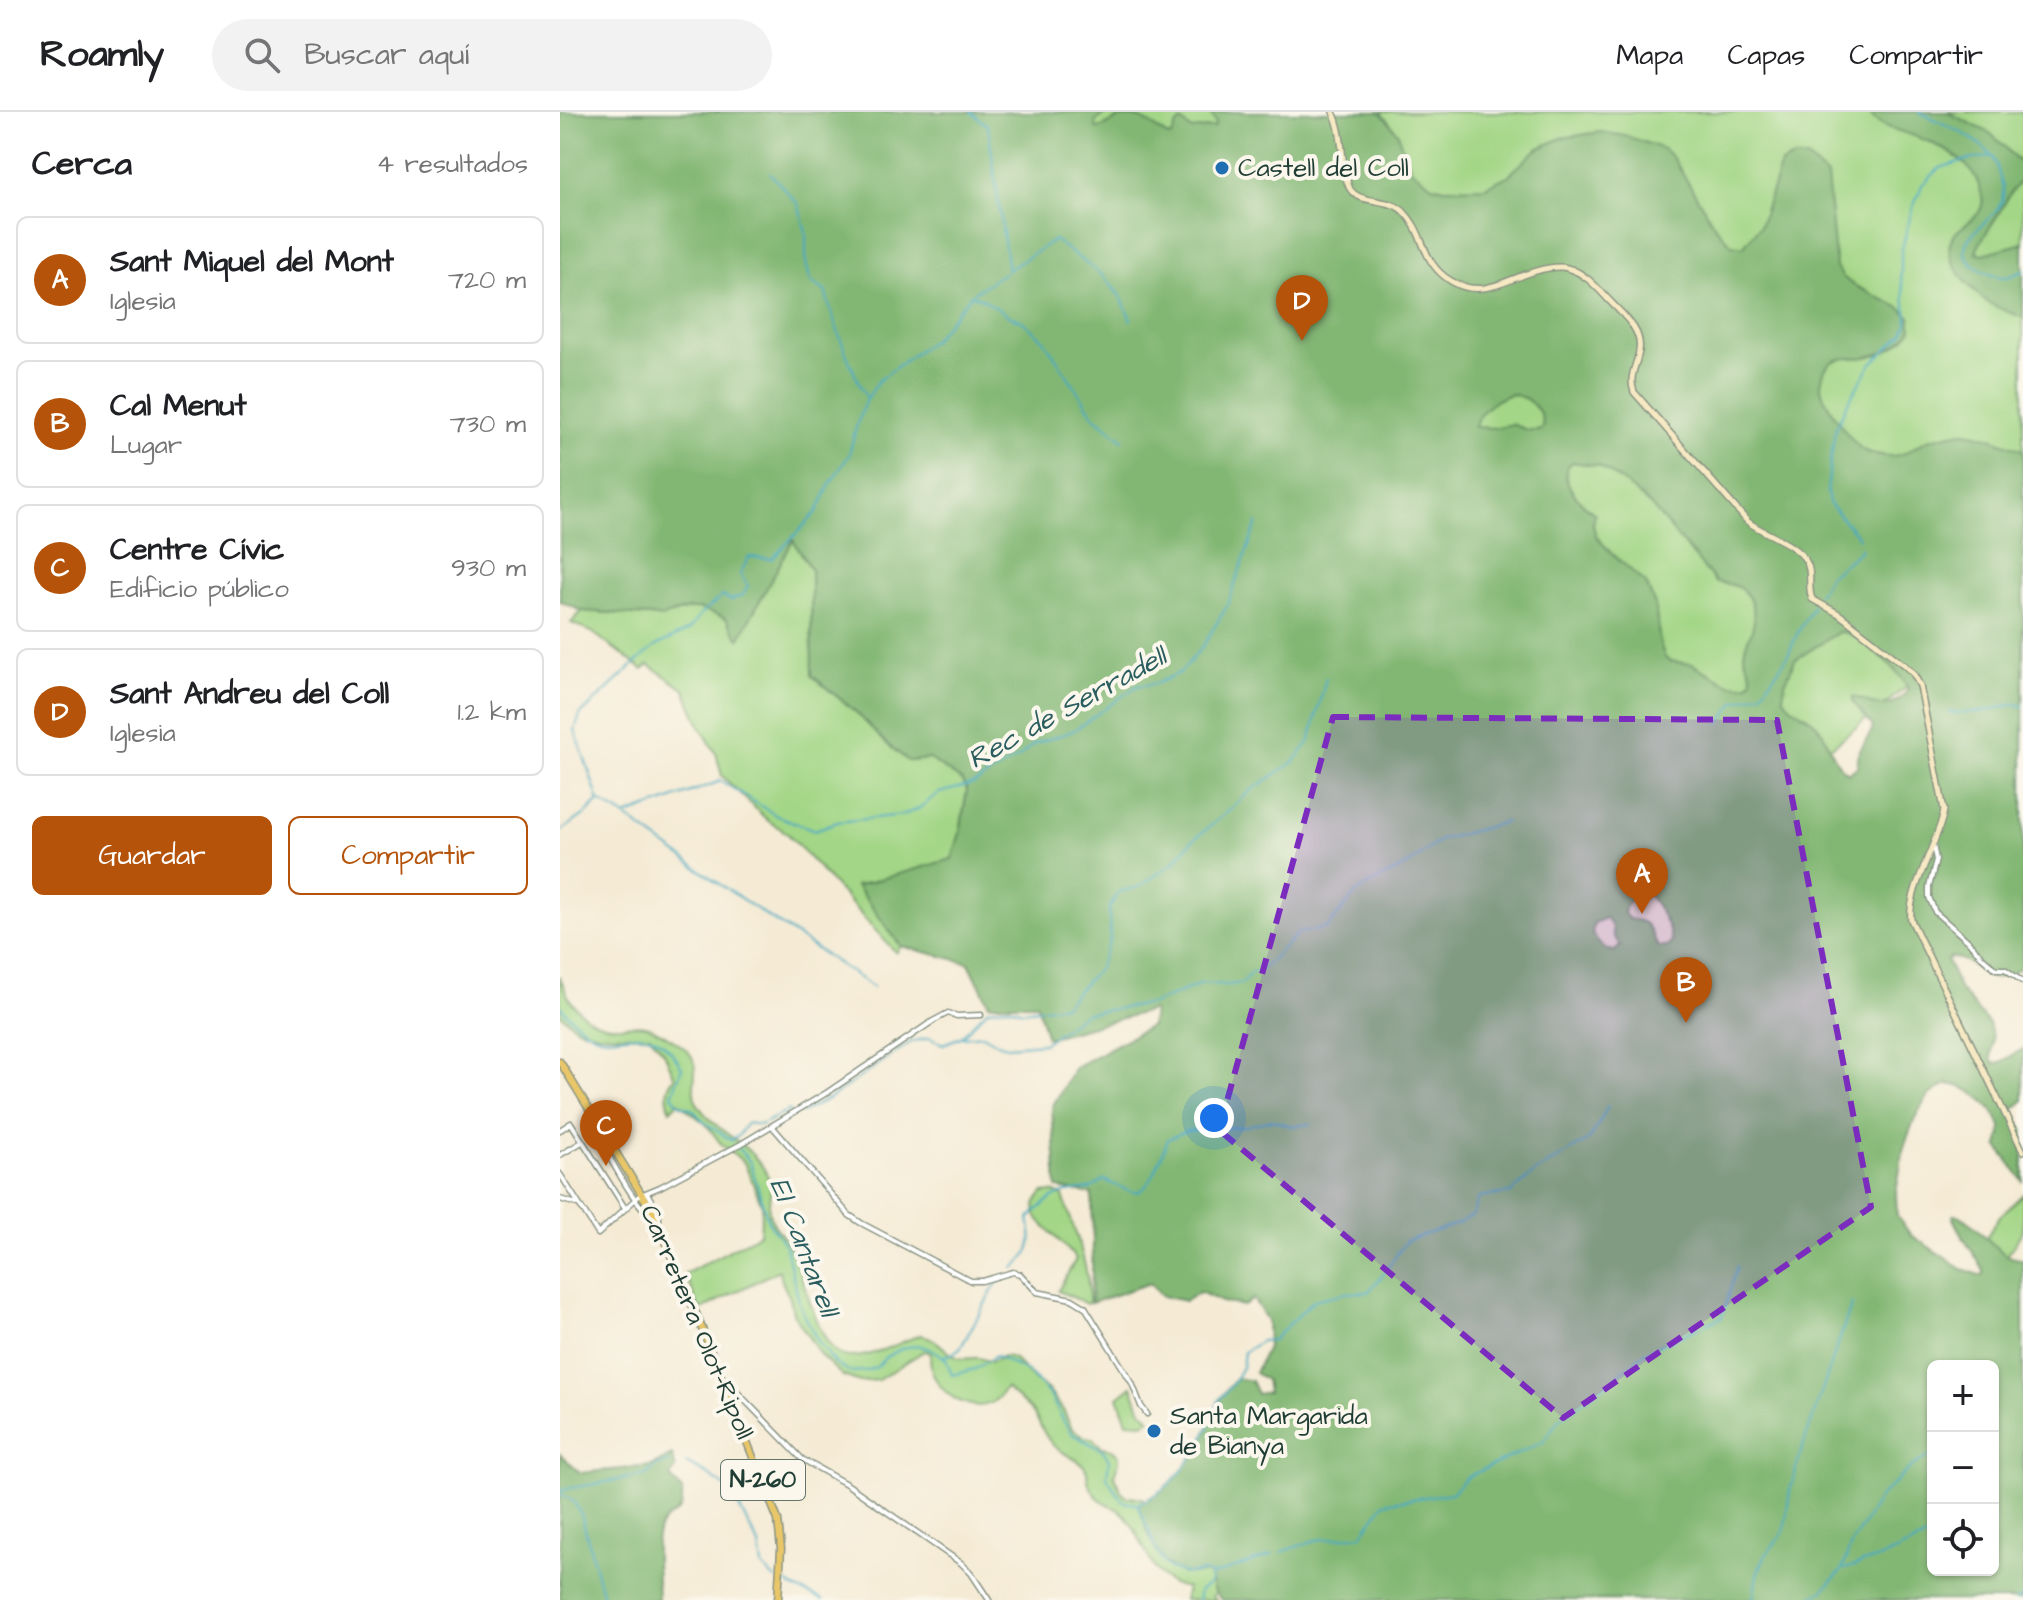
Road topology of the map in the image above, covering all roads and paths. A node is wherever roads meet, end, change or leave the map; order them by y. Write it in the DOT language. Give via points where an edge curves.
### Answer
graph roads {
  1 [pos="1333,112"];
  2 [pos="1933,845"];
  3 [pos="2023,982"];
  4 [pos="981,1015"];
  5 [pos="560,1062"];
  6 [pos="772,1126"];
  7 [pos="560,1130"];
  8 [pos="610,1141"];
  9 [pos="582,1142"];
  10 [pos="2023,1151"];
  11 [pos="560,1155"];
  12 [pos="560,1174"];
  13 [pos="643,1196"];
  14 [pos="634,1198"];
  15 [pos="560,1199"];
  16 [pos="630,1204"];
  17 [pos="579,1205"];
  18 [pos="625,1209"];
  19 [pos="659,1227"];
  20 [pos="727,1391"];
  21 [pos="1147,1414"];
  22 [pos="778,1600"];
  23 [pos="989,1600"];
  1 -- 2 [label="main road" via="1353,193 1401,208 1430,261 1450,280 1479,290 1564,267 1595,285 1630,323 1641,347 1631,379 1634,392 1753,526 1804,557 1812,599 1871,638 1917,679 1944,802"];
  2 -- 3 [label="street" via="1936,860 1929,897 1935,912 1996,969"];
  2 -- 10 [label="main road" via="1911,905 1911,920"];
  4 -- 6 [label="street" via="948,1013"];
  5 -- 8 [label="main road, Carretera Olot-Ripoll / N-260"];
  6 -- 13 [label="street"];
  6 -- 21 [label="street" via="861,1223 971,1281 1013,1272 1037,1292 1085,1307"];
  7 -- 9 [label="street" via="571,1123"];
  8 -- 13 [label="main road, Carretera Olot-Ripoll / N-260"];
  8 -- 14 [label="street" via="603,1146"];
  9 -- 11 [label="street"];
  9 -- 18 [label="street"];
  12 -- 17 [label="street"];
  13 -- 14 [label="street"];
  13 -- 14 [label="street"];
  13 -- 16 [label="street"];
  13 -- 19 [label="main road, Carretera Olot-Ripoll / N-260"];
  13 -- 19 [label="street" via="659,1214"];
  14 -- 16 [label="street"];
  15 -- 17 [label="street"];
  16 -- 18 [label="street"];
  17 -- 18 [label="street" via="598,1234"];
  19 -- 20 [label="main road, Carretera Olot-Ripoll / N-260"];
  20 -- 22 [label="main road, Carretera Olot-Ripoll / N-260" via="778,1520"];
  20 -- 23 [label="street" via="736,1391 802,1459 961,1563"];
}
